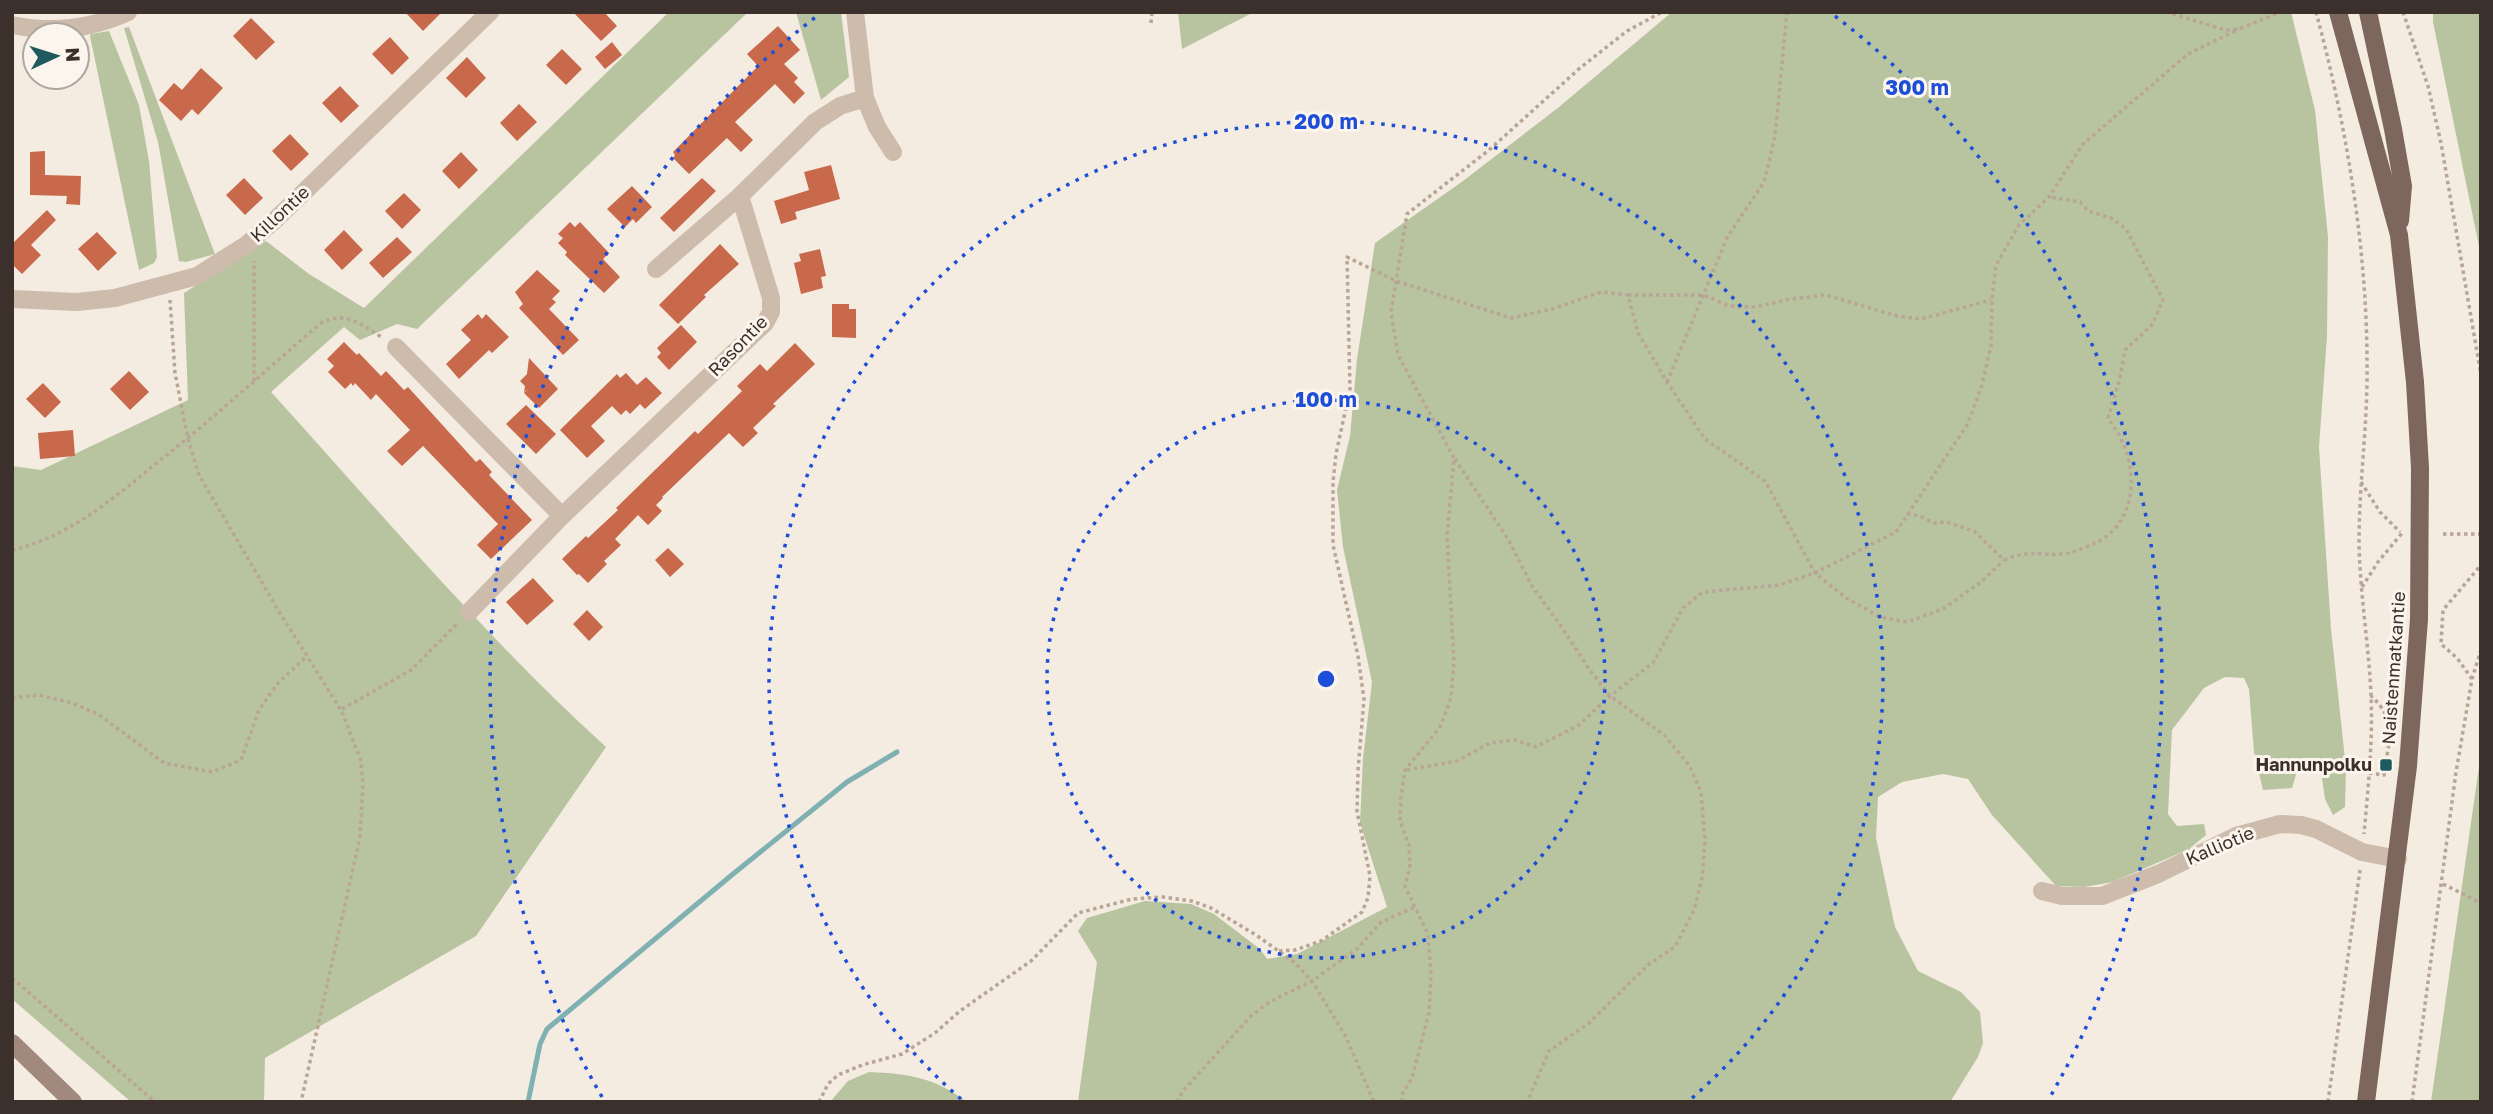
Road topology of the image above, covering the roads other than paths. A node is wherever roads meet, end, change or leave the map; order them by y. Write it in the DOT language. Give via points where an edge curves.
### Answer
graph roads {
  1 [pos="128,12"];
  2 [pos="490,12"];
  3 [pos="855,12"];
  4 [pos="2338,12"];
  5 [pos="2368,12"];
  6 [pos="94,18"];
  7 [pos="12,25"];
  8 [pos="864,98"];
  9 [pos="893,152"];
  10 [pos="740,196"];
  11 [pos="2399,235"];
  12 [pos="656,269"];
  13 [pos="12,299"];
  14 [pos="396,347"];
  15 [pos="562,516"];
  16 [pos="469,612"];
  17 [pos="2398,859"];
  18 [pos="2042,891"];
  19 [pos="12,1043"];
  20 [pos="73,1102"];
  21 [pos="2366,1102"];
  1 -- 6 [label="street"];
  2 -- 13 [label="street, Killontie" via="250,243 197,276 115,298"];
  3 -- 8 [label="street"];
  4 -- 11 [label="main road, Naistenmatkantie"];
  5 -- 11 [label="main road, Naistenmatkantie" via="2403,186"];
  6 -- 7 [label="street" via="70,28"];
  8 -- 9 [label="street"];
  8 -- 10 [label="street" via="840,106 816,122"];
  10 -- 12 [label="street"];
  10 -- 15 [label="street, Rasontie" via="771,298 765,323"];
  11 -- 17 [label="main road, Naistenmatkantie" via="2415,382 2421,568"];
  14 -- 15 [label="street"];
  15 -- 16 [label="street, Rasontie"];
  17 -- 18 [label="street, Kalliotie" via="2362,852 2316,829 2280,824 2236,836 2102,896"];
  17 -- 21 [label="main road, Naistenmatkantie"];
  19 -- 20 [label="main road"];
}
